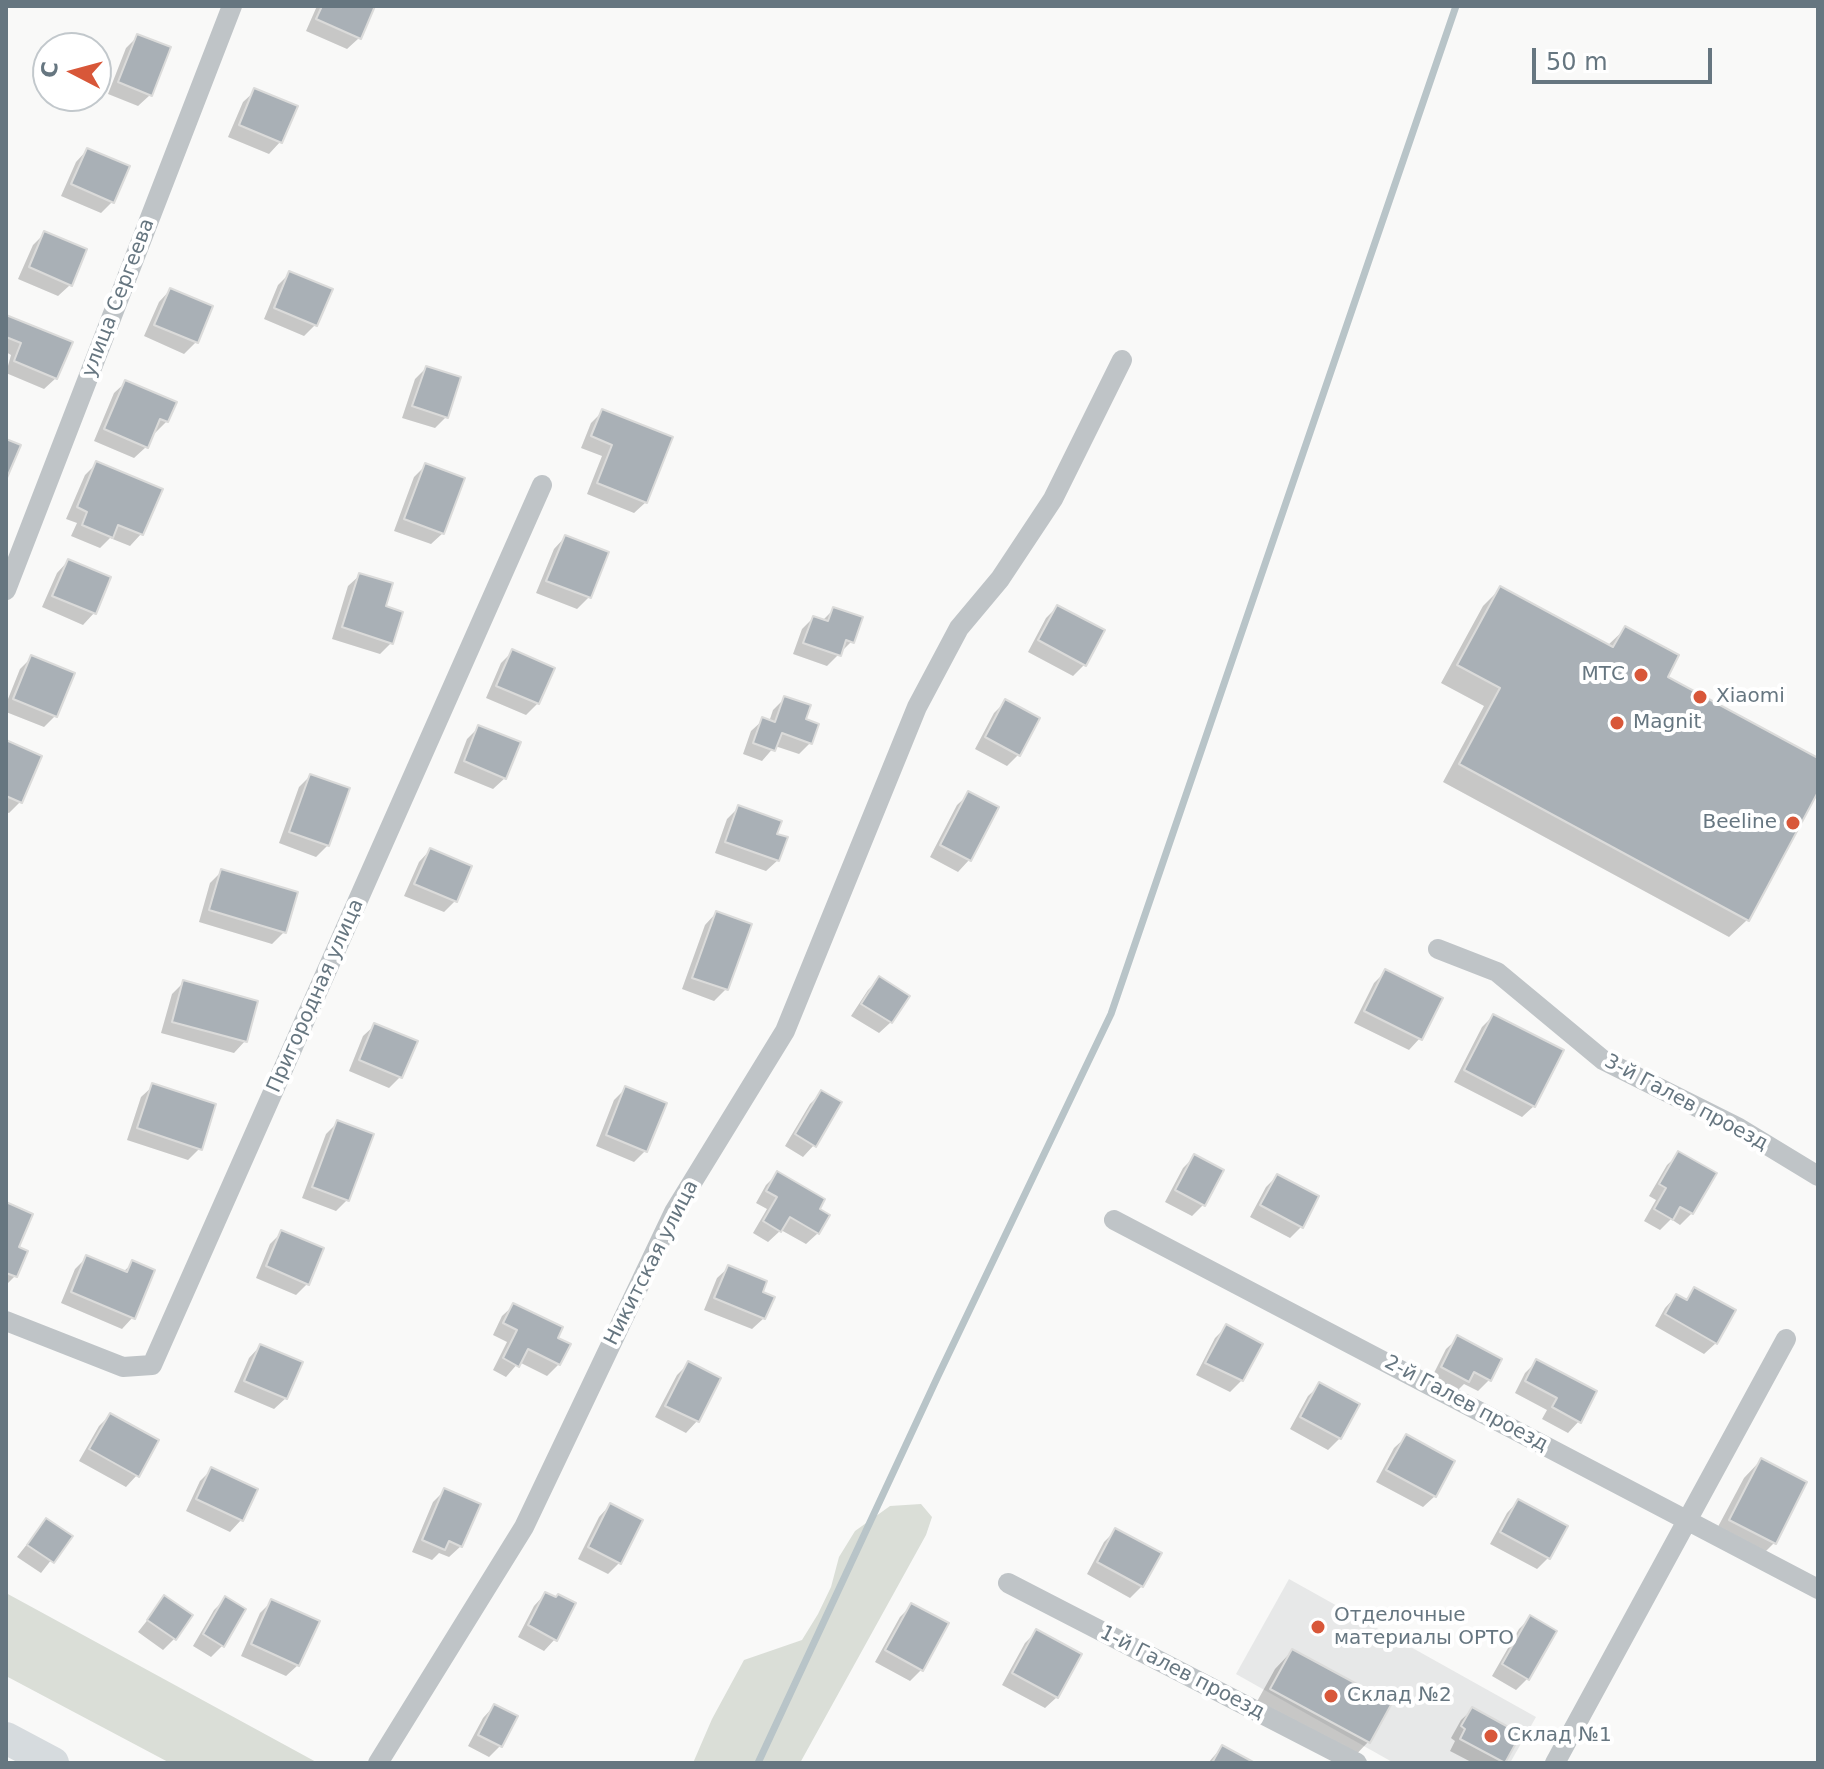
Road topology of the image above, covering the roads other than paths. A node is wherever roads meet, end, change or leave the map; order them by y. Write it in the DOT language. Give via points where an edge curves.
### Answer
graph roads {
  1 [pos="232,6"];
  2 [pos="1122,360"];
  3 [pos="542,485"];
  4 [pos="6,590"];
  5 [pos="1438,949"];
  6 [pos="1818,1176"];
  7 [pos="1114,1220"];
  8 [pos="6,1321"];
  9 [pos="1786,1339"];
  10 [pos="1688,1519"];
  11 [pos="1008,1583"];
  12 [pos="1818,1589"];
  13 [pos="6,1738"];
  14 [pos="53,1763"];
  15 [pos="378,1763"];
  16 [pos="1357,1763"];
  17 [pos="1555,1763"];
  1 -- 4 [label="street, улица Сергеева"];
  2 -- 15 [label="street, Никитская улица" via="1053,499 1000,579 959,628 917,707 785,1031 674,1212 524,1527"];
  3 -- 8 [label="street, Пригородная улица" via="152,1365 123,1367"];
  5 -- 6 [label="street, 3-й Галев проезд" via="1497,972 1603,1060 1739,1128"];
  7 -- 10 [label="street, 2-й Галев проезд"];
  9 -- 10 [label="street"];
  10 -- 12 [label="street, 2-й Галев проезд"];
  10 -- 17 [label="street"];
  11 -- 16 [label="street, 1-й Галев проезд"];
  13 -- 14 [label="main road"];
}
